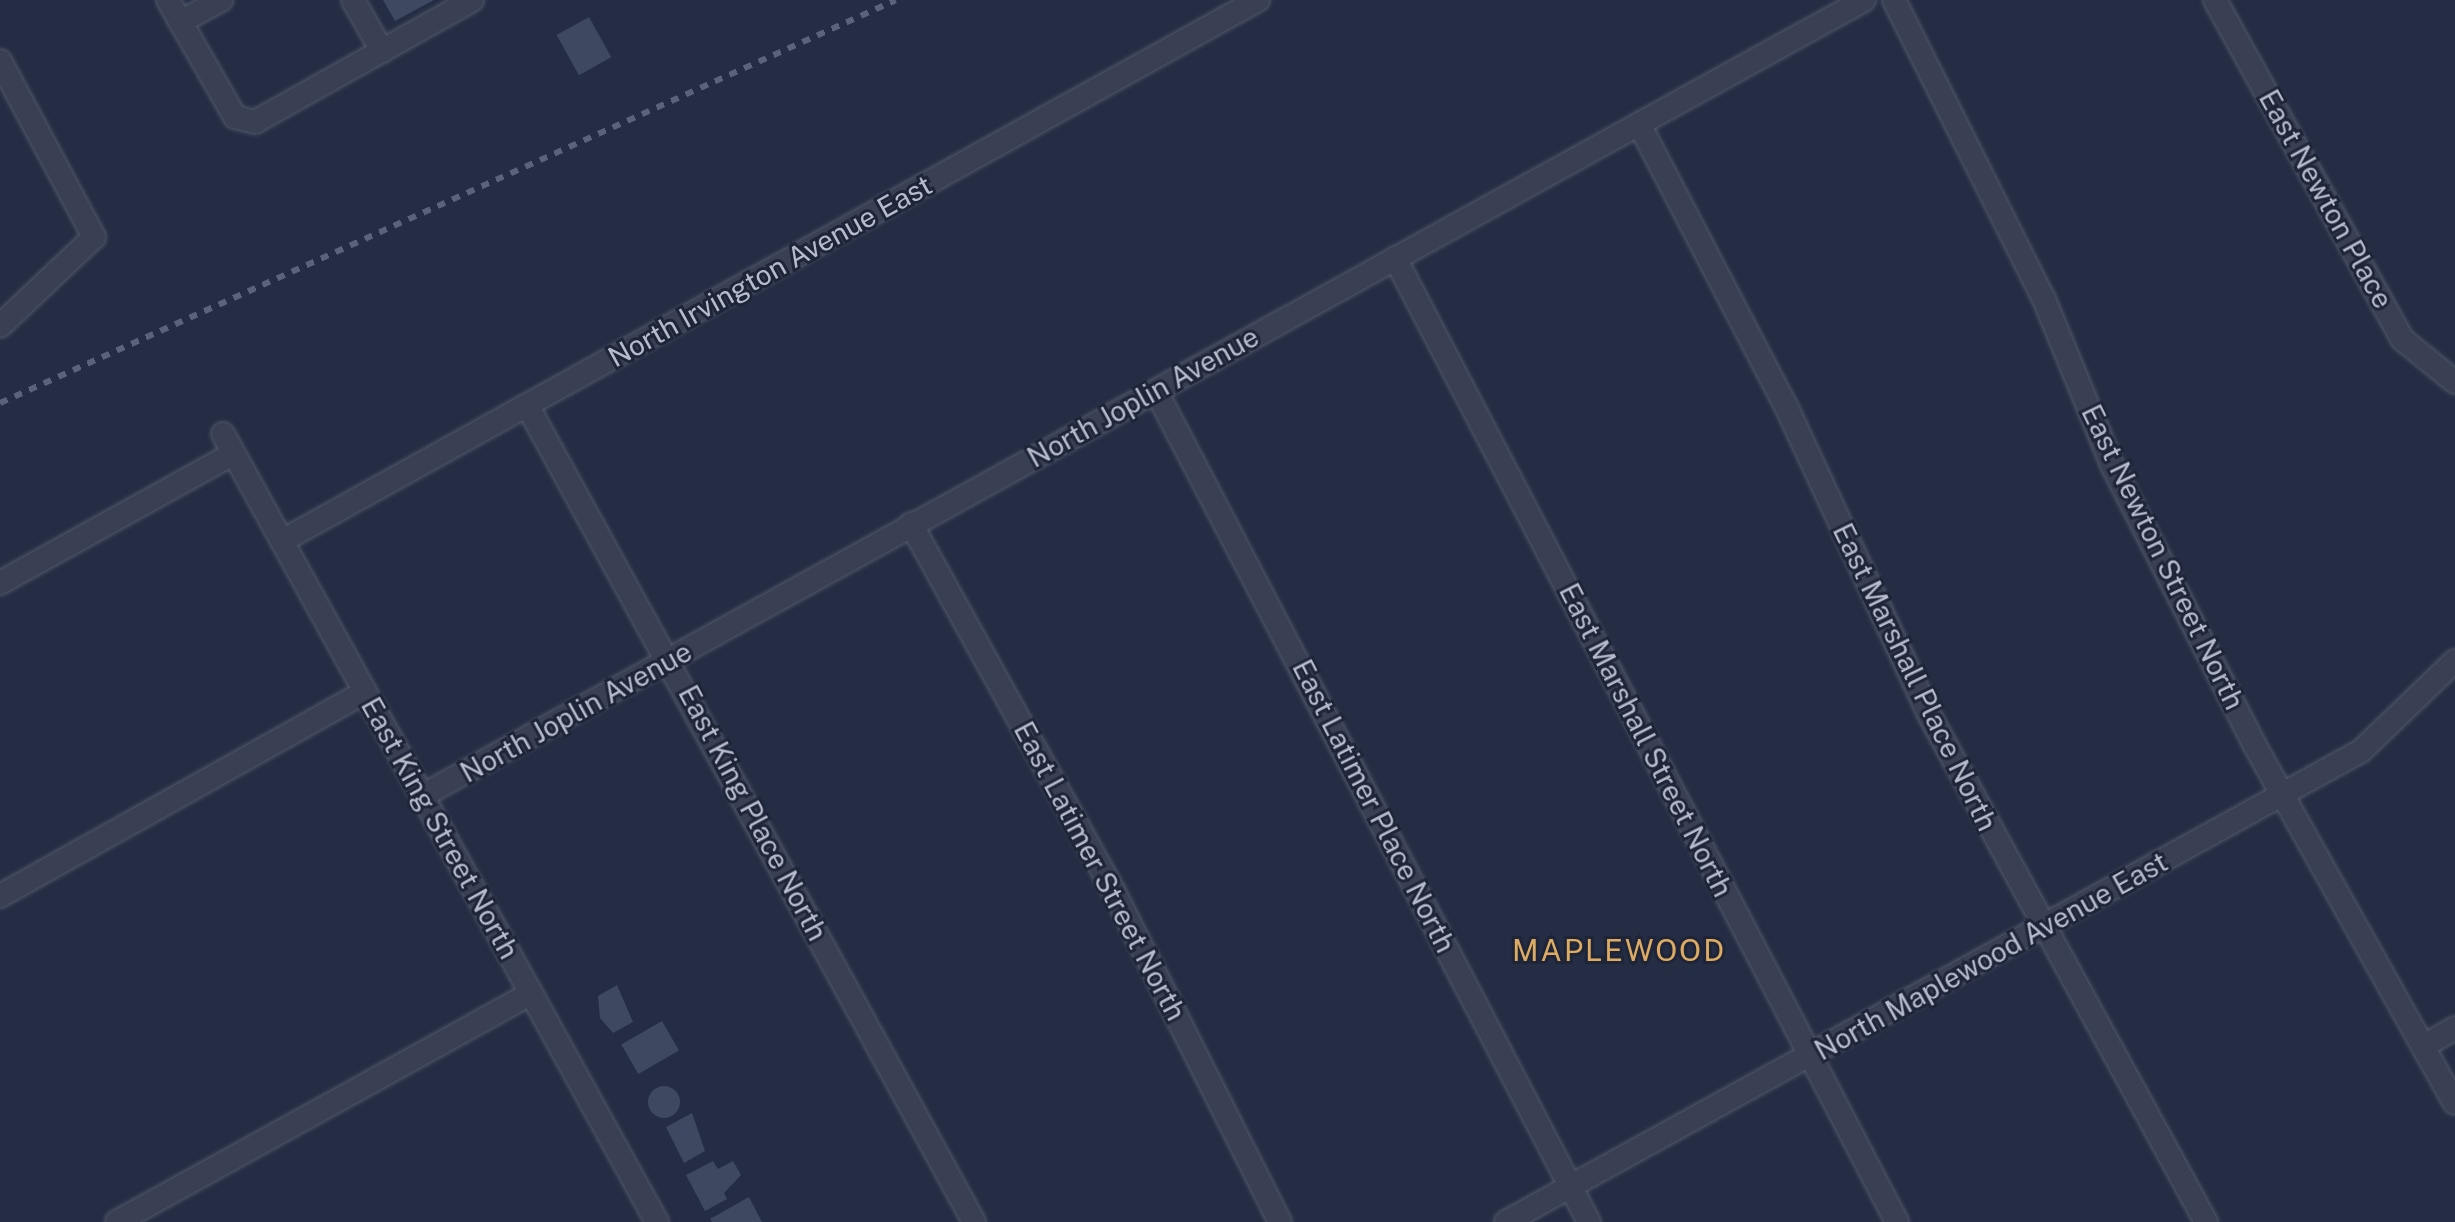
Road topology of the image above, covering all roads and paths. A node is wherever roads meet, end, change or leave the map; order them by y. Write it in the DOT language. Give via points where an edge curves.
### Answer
graph roads {
  1 [pos="168,0"];
  2 [pos="221,0"];
  3 [pos="353,0"];
  4 [pos="472,0"];
  5 [pos="1258,0"];
  6 [pos="1864,0"];
  7 [pos="1894,0"];
  8 [pos="2215,0"];
  9 [pos="180,22"];
  10 [pos="382,51"];
  11 [pos="0,61"];
  12 [pos="1639,124"];
  13 [pos="1395,258"];
  14 [pos="0,326"];
  15 [pos="2455,382"];
  16 [pos="1156,391"];
  17 [pos="528,407"];
  18 [pos="911,524"];
  19 [pos="282,541"];
  20 [pos="0,583"];
  21 [pos="671,660"];
  22 [pos="2455,661"];
  23 [pos="365,692"];
  24 [pos="2283,795"];
  25 [pos="422,796"];
  26 [pos="0,896"];
  27 [pos="2042,928"];
  28 [pos="531,993"];
  29 [pos="2455,1028"];
  30 [pos="2424,1046"];
  31 [pos="1806,1058"];
  32 [pos="2455,1103"];
  33 [pos="1569,1186"];
  34 [pos="117,1222"];
  35 [pos="657,1222"];
  36 [pos="974,1222"];
  37 [pos="1280,1222"];
  38 [pos="1506,1222"];
  39 [pos="1589,1222"];
  40 [pos="1897,1222"];
  41 [pos="2206,1222"];
  1 -- 9 [label="street"];
  2 -- 9 [label="street"];
  3 -- 10 [label="street"];
  4 -- 10 [label="street"];
  5 -- 17 [label="street, North Irvington Avenue East"];
  6 -- 12 [label="street, North Joplin Avenue"];
  7 -- 24 [label="street, East Newton Street North" via="2044,299 2112,465"];
  8 -- 15 [label="street, East Newton Place" via="2402,339"];
  9 -- 10 [label="street" via="235,117 255,122"];
  11 -- 14 [label="street" via="94,237"];
  12 -- 13 [label="street, North Joplin Avenue"];
  12 -- 27 [label="street, East Marshall Place North"];
  13 -- 16 [label="street, North Joplin Avenue"];
  13 -- 31 [label="street, East Marshall Street North"];
  16 -- 18 [label="street, North Joplin Avenue"];
  16 -- 33 [label="street, East Latimer Place North" via="1370,788"];
  17 -- 19 [label="street, North Irvington Avenue East"];
  17 -- 21 [label="street, East King Place North"];
  18 -- 21 [label="street, North Joplin Avenue"];
  18 -- 37 [label="street, East Latimer Street North" via="1114,892"];
  19 -- 20 [label="street, East King Street North" via="228,444"];
  19 -- 23 [label="street, East King Street North"];
  21 -- 25 [label="street, North Joplin Avenue"];
  21 -- 36 [label="street, East King Place North"];
  22 -- 24 [label="street, North Maplewood Avenue East" via="2361,751"];
  23 -- 25 [label="street, East King Street North"];
  23 -- 26 [label="street"];
  24 -- 27 [label="street, North Maplewood Avenue East"];
  24 -- 30 [label="street, East Newton Street North"];
  25 -- 28 [label="street, East King Street North"];
  27 -- 31 [label="street, North Maplewood Avenue East"];
  27 -- 41 [label="street, East Marshall Place North"];
  28 -- 34 [label="street"];
  28 -- 35 [label="street, East King Street North"];
  29 -- 30 [label="street"];
  30 -- 32 [label="street, East Newton Street North"];
  31 -- 33 [label="street, North Maplewood Avenue East"];
  31 -- 40 [label="street, East Marshall Street North"];
  33 -- 38 [label="street, North Maplewood Avenue East"];
  33 -- 39 [label="street, East Latimer Place North"];
}
